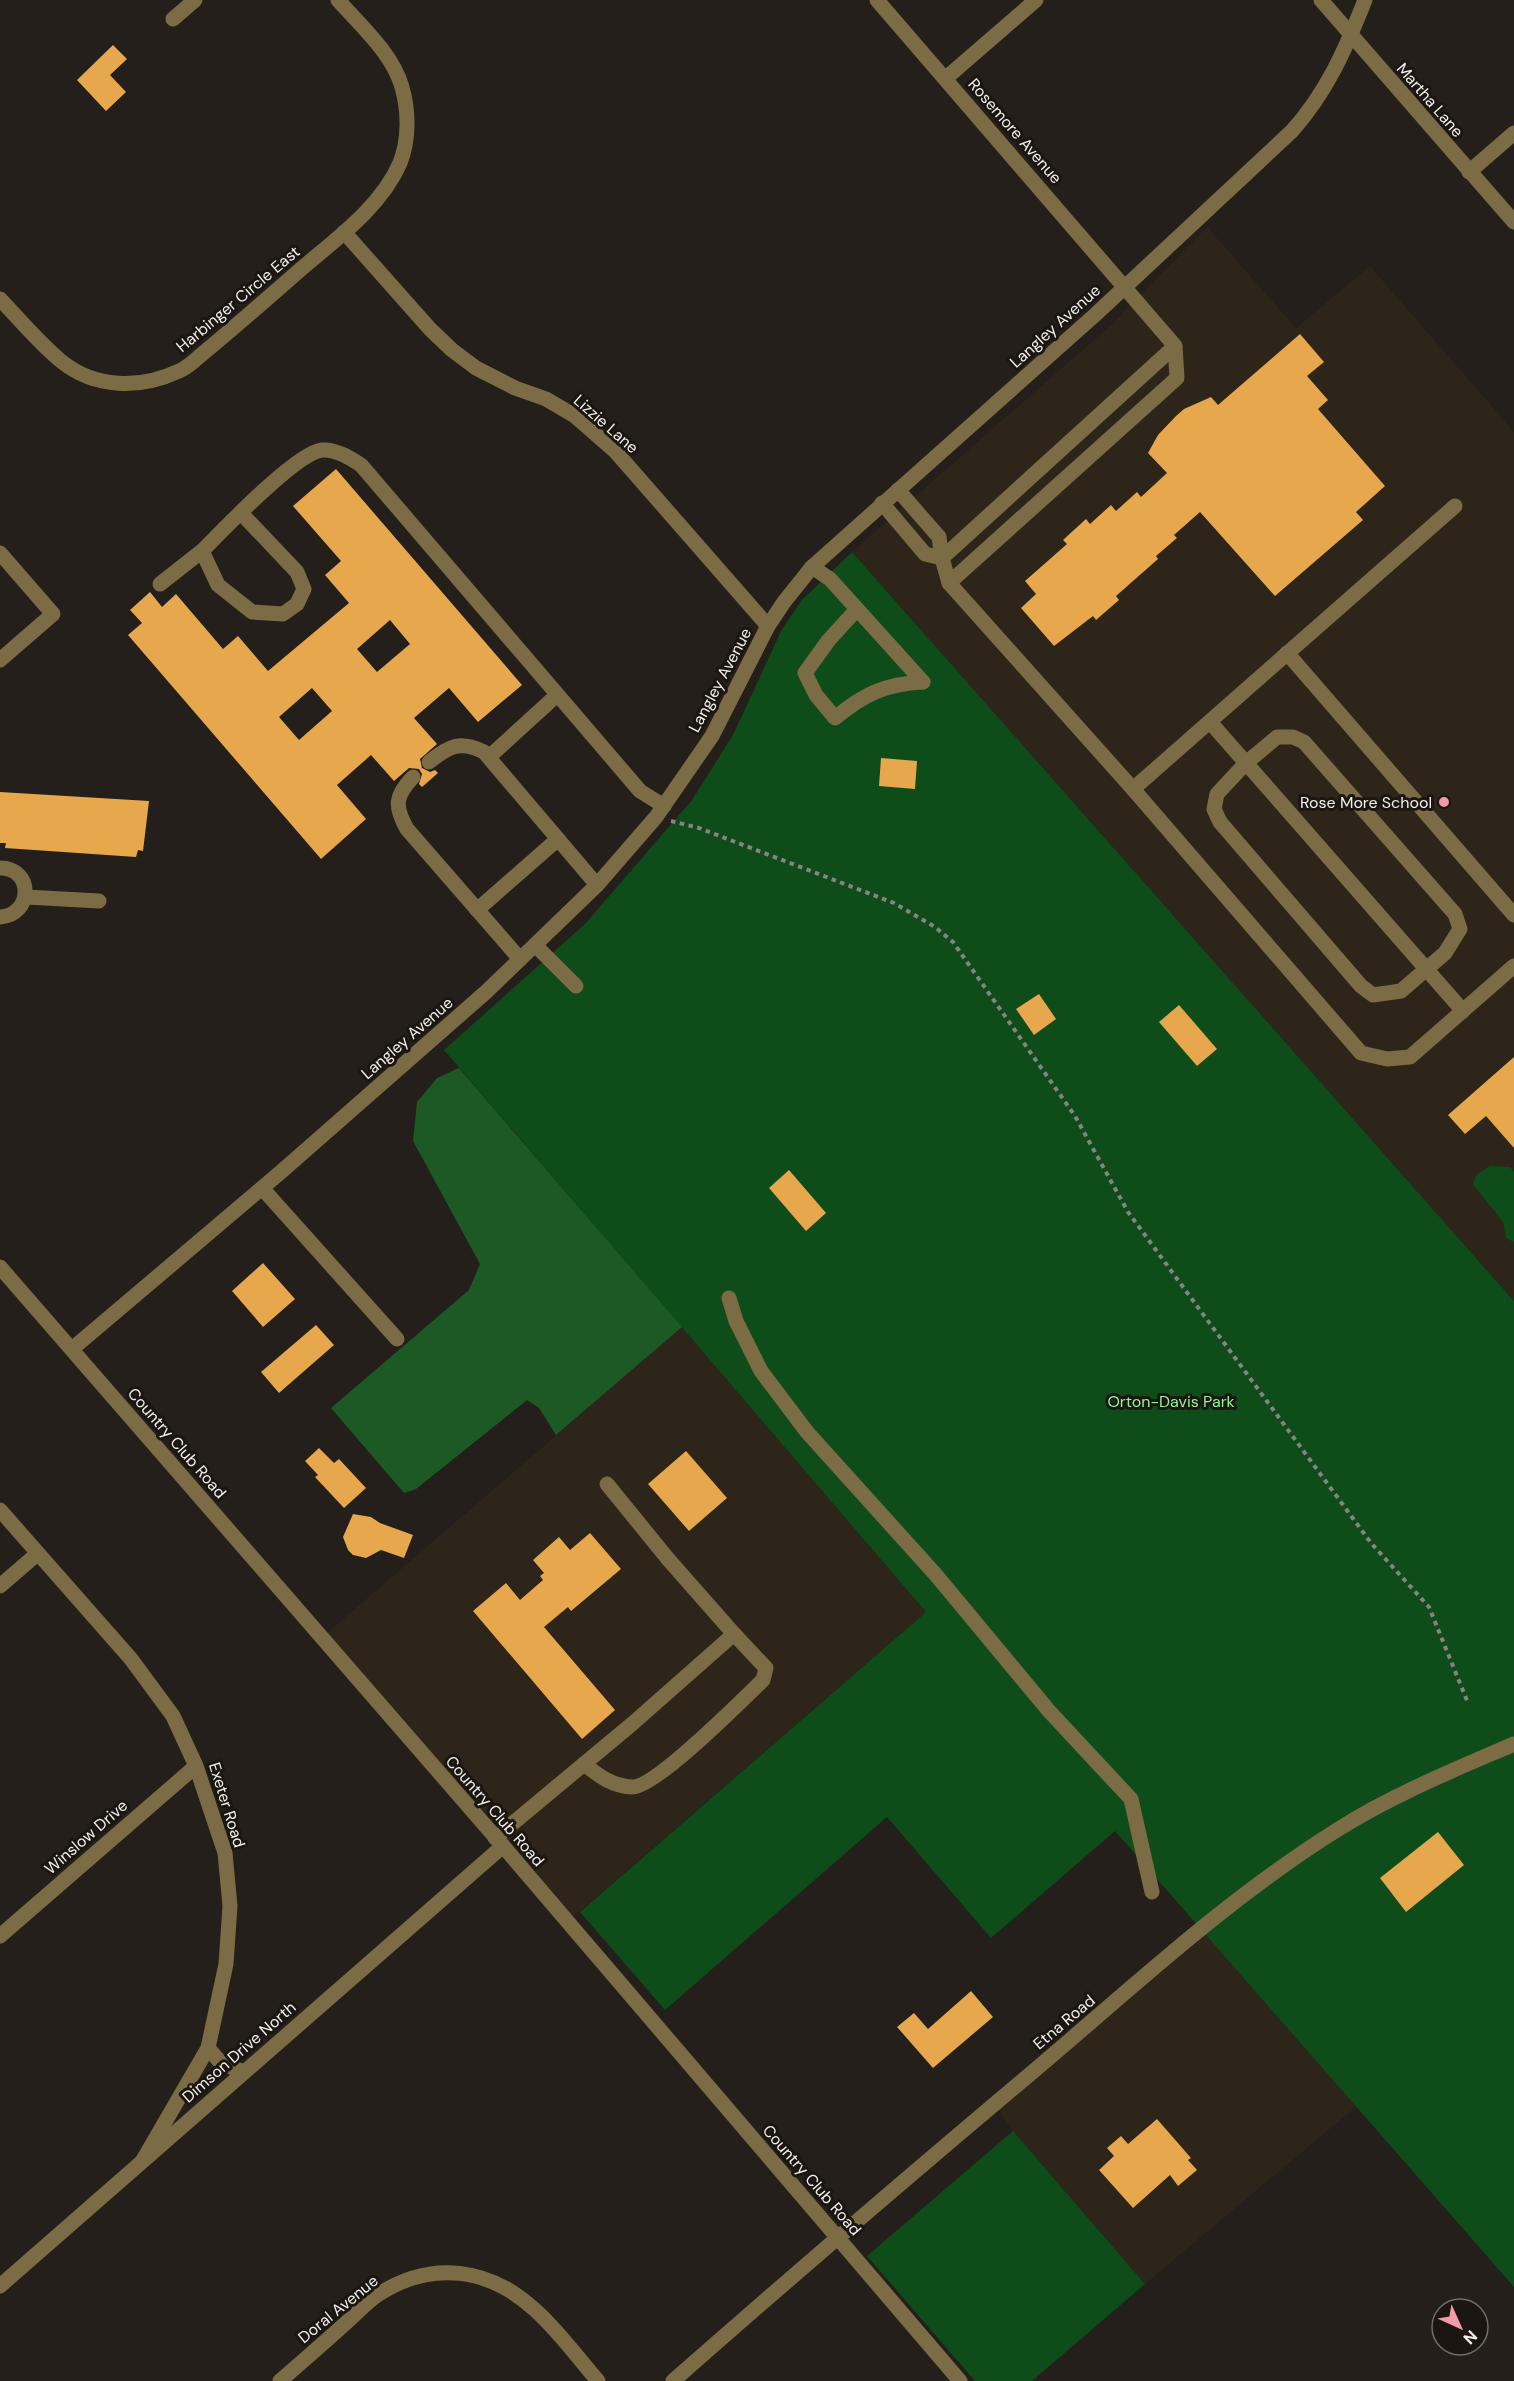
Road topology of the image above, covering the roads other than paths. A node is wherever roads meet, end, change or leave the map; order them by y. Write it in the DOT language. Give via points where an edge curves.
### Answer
graph roads {
  1 [pos="195,0"];
  2 [pos="338,0"];
  3 [pos="877,0"];
  4 [pos="1036,0"];
  5 [pos="1321,0"];
  6 [pos="1365,0"];
  7 [pos="173,19"];
  8 [pos="1351,36"];
  9 [pos="946,78"];
  10 [pos="1514,133"];
  11 [pos="1469,172"];
  12 [pos="1514,222"];
  13 [pos="344,232"];
  14 [pos="1125,286"];
  15 [pos="0,299"];
  16 [pos="1175,346"];
  17 [pos="898,490"];
  18 [pos="882,503"];
  19 [pos="1455,506"];
  20 [pos="241,513"];
  21 [pos="202,551"];
  22 [pos="0,553"];
  23 [pos="942,558"];
  24 [pos="813,567"];
  25 [pos="949,583"];
  26 [pos="160,584"];
  27 [pos="857,609"];
  28 [pos="768,626"];
  29 [pos="1287,653"];
  30 [pos="0,660"];
  31 [pos="557,695"];
  32 [pos="1210,722"];
  33 [pos="489,757"];
  34 [pos="429,762"];
  35 [pos="1246,763"];
  36 [pos="412,777"];
  37 [pos="1134,789"];
  38 [pos="660,812"];
  39 [pos="558,839"];
  40 [pos="0,868"];
  41 [pos="597,885"];
  42 [pos="26,897"];
  43 [pos="99,901"];
  44 [pos="477,910"];
  45 [pos="1514,915"];
  46 [pos="0,917"];
  47 [pos="535,945"];
  48 [pos="520,959"];
  49 [pos="1514,966"];
  50 [pos="1426,970"];
  51 [pos="576,986"];
  52 [pos="1463,1011"];
  53 [pos="262,1188"];
  54 [pos="0,1267"];
  55 [pos="729,1298"];
  56 [pos="397,1339"];
  57 [pos="72,1349"];
  58 [pos="607,1484"];
  59 [pos="0,1510"];
  60 [pos="37,1554"];
  61 [pos="0,1586"];
  62 [pos="734,1634"];
  63 [pos="1514,1744"];
  64 [pos="584,1764"];
  65 [pos="196,1766"];
  66 [pos="499,1842"];
  67 [pos="1152,1892"];
  68 [pos="0,1936"];
  69 [pos="208,2048"];
  70 [pos="243,2072"];
  71 [pos="143,2160"];
  72 [pos="838,2237"];
  73 [pos="0,2286"];
  74 [pos="280,2381"];
  75 [pos="598,2381"];
  76 [pos="673,2381"];
  77 [pos="960,2381"];
  1 -- 7 [label="street"];
  2 -- 13 [label="street, Harbinger Circle East" via="393,67 402,86 407,122 407,143 399,165 378,198"];
  3 -- 9 [label="street, Rosemore Avenue"];
  4 -- 9 [label="street"];
  5 -- 8 [label="street, Martha Lane"];
  6 -- 8 [label="street, Langley Avenue"];
  8 -- 11 [label="street, Martha Lane"];
  8 -- 14 [label="street, Langley Avenue" via="1333,75 1308,114"];
  9 -- 14 [label="street, Rosemore Avenue"];
  10 -- 11 [label="street"];
  11 -- 12 [label="street, Martha Lane"];
  13 -- 15 [label="street, Harbinger Circle East" via="201,356 180,371 149,382 119,385 90,377 63,363"];
  13 -- 28 [label="street, Lizzie Lane" via="452,350 476,368 575,416 615,451"];
  14 -- 16 [label="street, Rosemore Avenue"];
  14 -- 17 [label="street, Langley Avenue"];
  16 -- 23 [label="street"];
  16 -- 25 [label="street" via="1177,378"];
  17 -- 18 [label="street, Langley Avenue"];
  17 -- 23 [label="street" via="939,537"];
  18 -- 23 [label="street" via="925,554"];
  18 -- 24 [label="street, Langley Avenue"];
  19 -- 29 [label="street"];
  20 -- 21 [label="street"];
  20 -- 21 [label="street" via="297,572 304,589 297,604 283,614 252,612 218,585"];
  20 -- 31 [label="street" via="301,459 323,450 345,454 361,465"];
  21 -- 26 [label="street"];
  22 -- 30 [label="street" via="53,614"];
  23 -- 25 [label="street"];
  24 -- 27 [label="street" via="830,579"];
  24 -- 28 [label="street, Langley Avenue"];
  25 -- 37 [label="street"];
  27 -- 27 [label="street" via="923,682 871,692 835,718 816,695 805,673"];
  28 -- 38 [label="street, Langley Avenue" via="712,736"];
  29 -- 32 [label="street"];
  29 -- 45 [label="street"];
  31 -- 33 [label="street"];
  31 -- 38 [label="street"];
  32 -- 35 [label="street"];
  32 -- 37 [label="street"];
  33 -- 34 [label="street" via="470,745 455,745"];
  33 -- 39 [label="street"];
  35 -- 50 [label="street"];
  35 -- 50 [label="street" via="1216,794 1214,809 1220,822 1353,977 1373,995 1401,991"];
  35 -- 50 [label="street" via="1277,737 1304,742 1455,914 1460,929 1445,953"];
  36 -- 44 [label="street" via="401,789 399,815 421,847"];
  37 -- 52 [label="street" via="1361,1053 1387,1059 1410,1057"];
  38 -- 41 [label="street, Langley Avenue"];
  39 -- 41 [label="street"];
  39 -- 44 [label="street"];
  40 -- 42 [label="street" via="19,875"];
  41 -- 47 [label="street, Langley Avenue"];
  42 -- 43 [label="street"];
  42 -- 46 [label="street" via="18,911"];
  44 -- 48 [label="street"];
  47 -- 48 [label="street, Langley Avenue"];
  47 -- 51 [label="street"];
  48 -- 53 [label="street, Langley Avenue"];
  49 -- 52 [label="street"];
  50 -- 52 [label="street"];
  53 -- 56 [label="street"];
  53 -- 57 [label="street, Langley Avenue"];
  54 -- 57 [label="street, Country Club Road"];
  55 -- 67 [label="street" via="760,1371 807,1432 936,1575 1048,1711 1131,1798"];
  57 -- 66 [label="street, Country Club Road"];
  58 -- 62 [label="street"];
  59 -- 60 [label="street, Exeter Road"];
  60 -- 61 [label="street"];
  60 -- 65 [label="street, Exeter Road" via="131,1659 173,1716"];
  62 -- 64 [label="street, Dimson Drive North"];
  62 -- 64 [label="street" via="766,1668 764,1680 660,1774 635,1788 608,1783"];
  63 -- 72 [label="street, Etna Road" via="1372,1810 1256,1884"];
  64 -- 66 [label="street, Dimson Drive North"];
  65 -- 68 [label="street, Winslow Drive"];
  65 -- 69 [label="street, Exeter Road" via="225,1853 230,1906 226,1964"];
  66 -- 70 [label="street, Dimson Drive North"];
  66 -- 72 [label="street, Country Club Road"];
  69 -- 70 [label="street" via="221,2063"];
  69 -- 71 [label="street, Exeter Road"];
  70 -- 71 [label="street, Dimson Drive North"];
  71 -- 73 [label="street, Dimson Drive North"];
  72 -- 76 [label="street, Etna Road"];
  72 -- 77 [label="street, Country Club Road"];
  74 -- 75 [label="street, Doral Avenue" via="379,2294 431,2273 464,2273 488,2279 514,2293 535,2310"];
}
